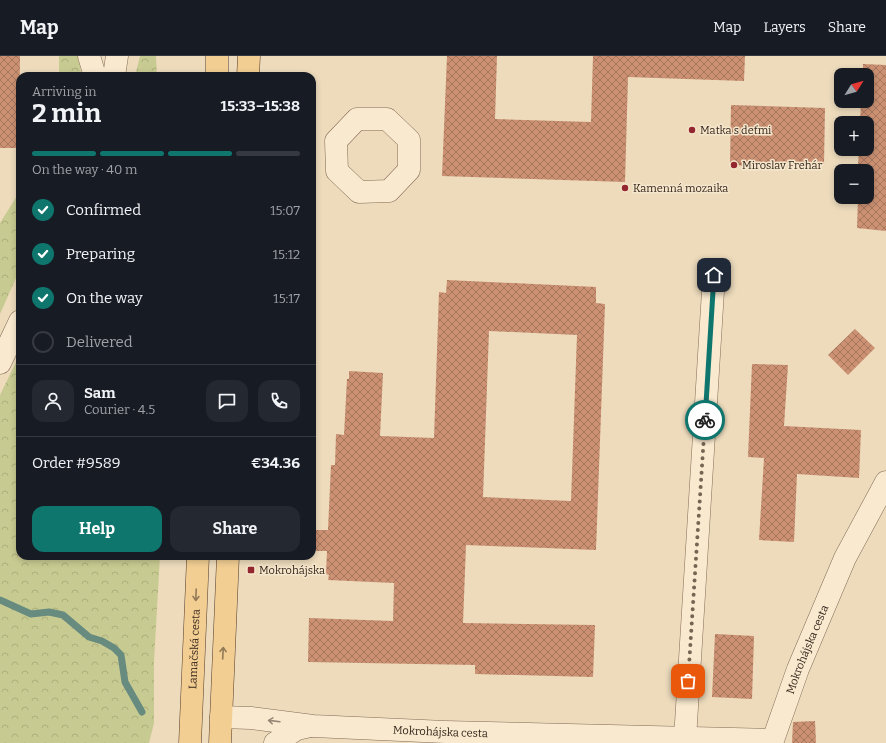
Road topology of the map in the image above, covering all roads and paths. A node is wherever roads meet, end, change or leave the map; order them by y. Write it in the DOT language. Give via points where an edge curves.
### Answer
graph roads {
  1 [pos="89,56"];
  2 [pos="117,56"];
  3 [pos="217,56"];
  4 [pos="249,56"];
  5 [pos="94,72"];
  6 [pos="115,72"];
  7 [pos="217,72"];
  8 [pos="248,72"];
  9 [pos="714,275"];
  10 [pos="16,329"];
  11 [pos="0,363"];
  12 [pos="886,482"];
  13 [pos="198,560"];
  14 [pos="228,560"];
  15 [pos="221,717"];
  16 [pos="313,726"];
  17 [pos="190,738"];
  18 [pos="685,739"];
  19 [pos="772,742"];
  20 [pos="220,743"];
  21 [pos="275,743"];
  1 -- 5 [label="street"];
  2 -- 6 [label="street"];
  3 -- 7 [label="main road"];
  4 -- 8 [label="main road"];
  9 -- 18 [label="street"];
  10 -- 11 [label="street"];
  12 -- 19 [label="street, Mokrohájska cesta" via="845,558 798,669"];
  13 -- 17 [label="main road, Lamačská cesta, one-way"];
  15 -- 14 [label="main road, one-way"];
  16 -- 15 [label="street, Mokrohájska cesta, one-way"];
  15 -- 17 [label="main road" via="198,722"];
  15 -- 20 [label="main road"];
  16 -- 18 [label="street, Mokrohájska cesta"];
  16 -- 21 [label="street" via="297,729"];
  18 -- 19 [label="street, Mokrohájska cesta"];
}
